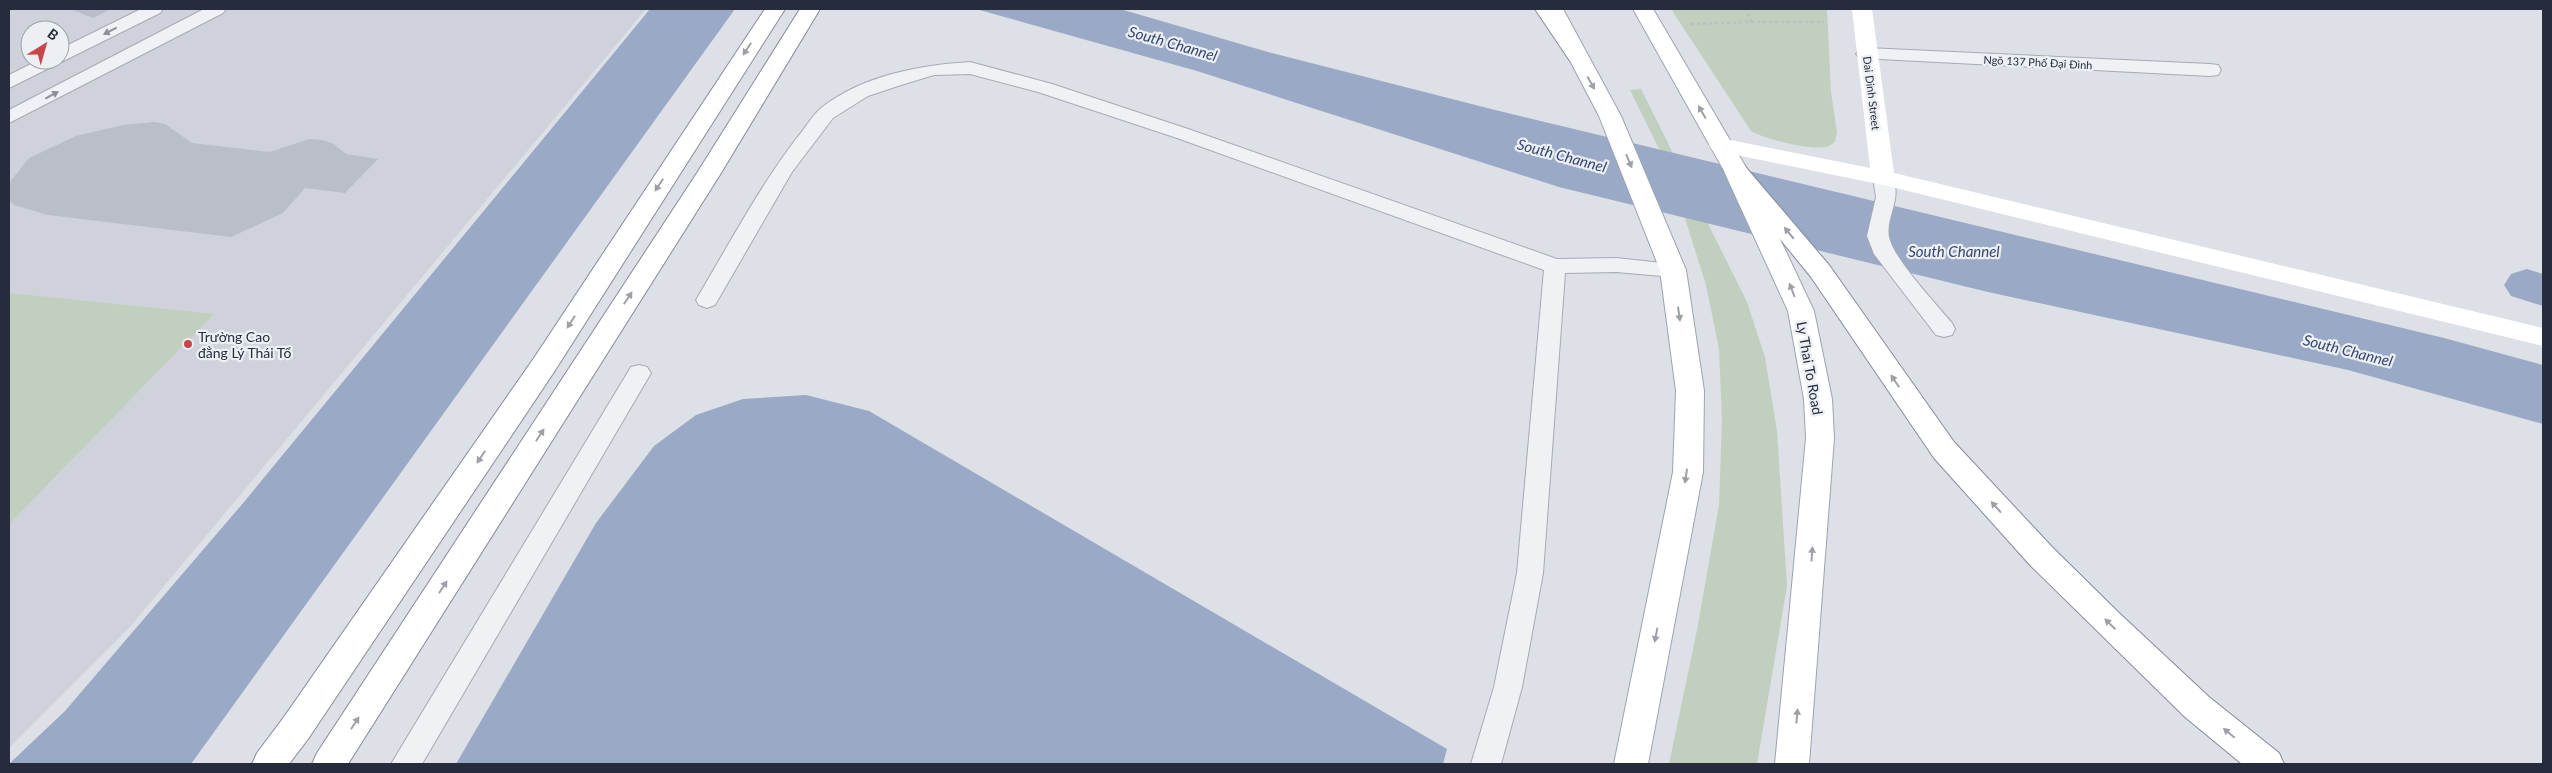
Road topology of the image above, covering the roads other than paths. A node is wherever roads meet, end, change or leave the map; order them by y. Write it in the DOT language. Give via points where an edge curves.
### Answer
graph roads {
  1 [pos="154,9"];
  2 [pos="217,9"];
  3 [pos="775,9"];
  4 [pos="810,9"];
  5 [pos="1545,9"];
  6 [pos="1553,9"];
  7 [pos="1643,9"];
  8 [pos="1862,9"];
  9 [pos="70,51"];
  10 [pos="1867,54"];
  11 [pos="1577,57"];
  12 [pos="33,70"];
  13 [pos="2210,70"];
  14 [pos="9,82"];
  15 [pos="9,117"];
  16 [pos="1720,145"];
  17 [pos="1735,169"];
  18 [pos="1883,178"];
  19 [pos="1555,266"];
  20 [pos="1672,270"];
  21 [pos="707,300"];
  22 [pos="1944,329"];
  23 [pos="2543,337"];
  24 [pos="639,373"];
  25 [pos="1632,758"];
  26 [pos="269,764"];
  27 [pos="329,764"];
  28 [pos="406,764"];
  29 [pos="1486,764"];
  30 [pos="1792,764"];
  31 [pos="2267,764"];
  1 -- 9 [label="lane, one-way"];
  15 -- 2 [label="lane, one-way"];
  3 -- 26 [label="main road, one-way" via="544,365"];
  27 -- 4 [label="main road, one-way" via="703,182"];
  5 -- 11 [label="main road"];
  6 -- 11 [label="main road"];
  16 -- 7 [label="main road, Ly Thai To Road, one-way"];
  8 -- 10 [label="main road, Dai Dinh Street"];
  10 -- 13 [label="street, Ngõ 137 Phố Đại Đình"];
  10 -- 18 [label="main road, Dai Dinh Street"];
  11 -- 20 [label="main road, one-way" via="1610,116"];
  12 -- 14 [label="lane"];
  16 -- 17 [label="main road, Ly Thai To Road"];
  16 -- 18 [label="main road"];
  30 -- 17 [label="main road, Ly Thai To Road, one-way" via="1820,438 1818,399 1801,311"];
  31 -- 17 [label="main road, one-way" via="2197,706 2107,622 1957,464 1917,414 1820,271"];
  18 -- 22 [label="lane" via="1886,196 1878,236 1885,254"];
  18 -- 23 [label="main road"];
  19 -- 20 [label="lane" via="1616,265"];
  19 -- 21 [label="lane" via="1174,130 1029,83 970,68 934,70 894,81 861,92 826,114 783,170"];
  19 -- 29 [label="lane" via="1530,573 1508,688"];
  20 -- 25 [label="main road, one-way" via="1690,391 1688,472"];
  24 -- 28 [label="lane"];
}
